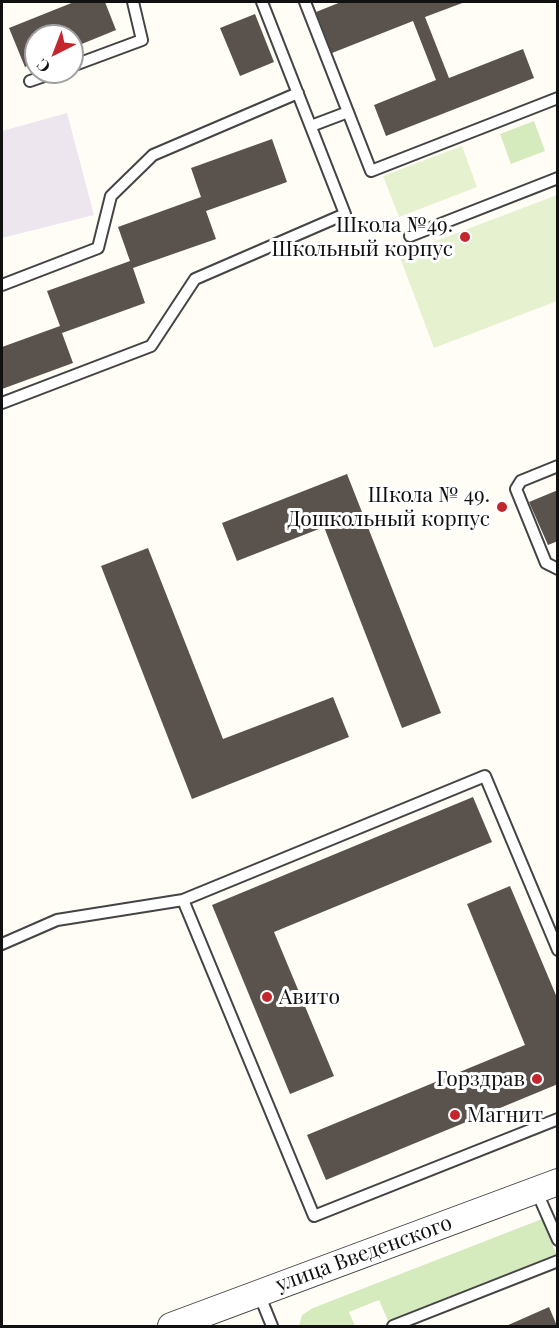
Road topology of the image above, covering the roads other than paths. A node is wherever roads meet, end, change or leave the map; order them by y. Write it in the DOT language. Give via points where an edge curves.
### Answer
graph roads {
  1 [pos="133,2"];
  2 [pos="262,2"];
  3 [pos="305,2"];
  4 [pos="84,62"];
  5 [pos="298,93"];
  6 [pos="558,98"];
  7 [pos="348,112"];
  8 [pos="311,126"];
  9 [pos="558,178"];
  10 [pos="410,236"];
  11 [pos="2,285"];
  12 [pos="2,403"];
  13 [pos="558,466"];
  14 [pos="558,569"];
  15 [pos="183,900"];
  16 [pos="2,944"];
  17 [pos="558,950"];
  18 [pos="558,1119"];
  19 [pos="547,1186"];
  20 [pos="558,1240"];
  21 [pos="558,1261"];
  22 [pos="258,1293"];
  23 [pos="171,1326"];
  24 [pos="272,1326"];
  25 [pos="393,1326"];
  1 -- 4 [label="lane" via="142,40"];
  2 -- 5 [label="lane"];
  3 -- 7 [label="lane"];
  5 -- 8 [label="lane"];
  5 -- 11 [label="lane" via="153,155 111,196 98,248"];
  6 -- 7 [label="lane" via="371,171"];
  7 -- 8 [label="lane"];
  8 -- 12 [label="lane" via="345,214 195,279 151,346"];
  9 -- 10 [label="lane"];
  13 -- 14 [label="lane" via="521,481 516,489 546,563"];
  15 -- 16 [label="lane" via="57,920"];
  15 -- 17 [label="lane" via="485,776"];
  15 -- 18 [label="lane" via="314,1216"];
  19 -- 20 [label="lane"];
  19 -- 22 [label="street, улица Введенского"];
  21 -- 25 [label="lane"];
  22 -- 23 [label="street, улица Введенского"];
  22 -- 24 [label="lane"];
}
